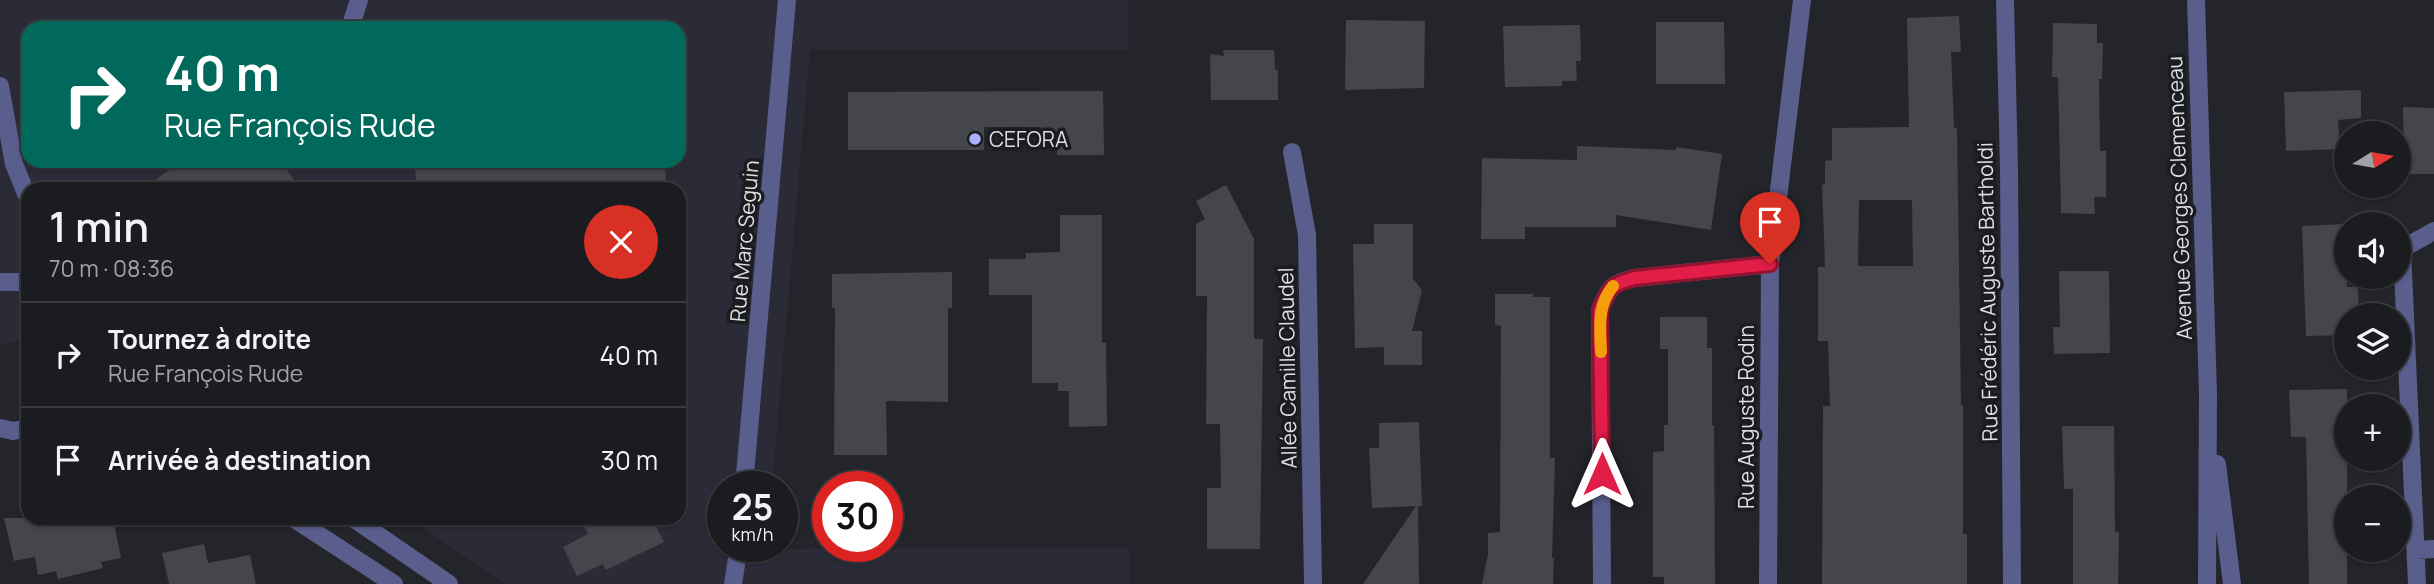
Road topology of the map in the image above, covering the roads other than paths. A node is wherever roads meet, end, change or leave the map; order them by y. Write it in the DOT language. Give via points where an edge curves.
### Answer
graph roads {
  1 [pos="359,0"];
  2 [pos="787,0"];
  3 [pos="1802,0"];
  4 [pos="2005,0"];
  5 [pos="2196,0"];
  6 [pos="352,21"];
  7 [pos="0,86"];
  8 [pos="1292,152"];
  9 [pos="21,182"];
  10 [pos="2434,230"];
  11 [pos="1770,264"];
  12 [pos="0,282"];
  13 [pos="21,282"];
  14 [pos="2208,394"];
  15 [pos="745,471"];
  16 [pos="304,525"];
  17 [pos="363,525"];
  18 [pos="2416,550"];
  19 [pos="2434,550"];
  20 [pos="736,562"];
  21 [pos="394,584"];
  22 [pos="449,584"];
  23 [pos="733,584"];
  24 [pos="1313,584"];
  25 [pos="1602,584"];
  26 [pos="1768,584"];
  27 [pos="2012,584"];
  28 [pos="2207,584"];
  29 [pos="2232,584"];
  30 [pos="2417,584"];
  1 -- 6 [label="street"];
  2 -- 15 [label="street, Rue Marc Seguin"];
  3 -- 11 [label="street, Rue Auguste Rodin"];
  4 -- 27 [label="street, Rue Frédéric Auguste Bartholdi"];
  5 -- 14 [label="street, Avenue Georges Clemenceau"];
  7 -- 9 [label="street"];
  8 -- 24 [label="street, Allée Camille Claudel" via="1307,235"];
  10 -- 18 [label="street" via="2402,249"];
  11 -- 25 [label="street" via="1635,278 1616,282 1606,296 1600,310"];
  11 -- 26 [label="street, Rue Auguste Rodin"];
  12 -- 13 [label="street"];
  14 -- 28 [label="street, Avenue Georges Clemenceau"];
  14 -- 29 [label="street, Avenue Georges Clemenceau"];
  16 -- 21 [label="street"];
  17 -- 22 [label="street"];
  18 -- 19 [label="street"];
  18 -- 30 [label="street"];
  20 -- 23 [label="street"];
}
